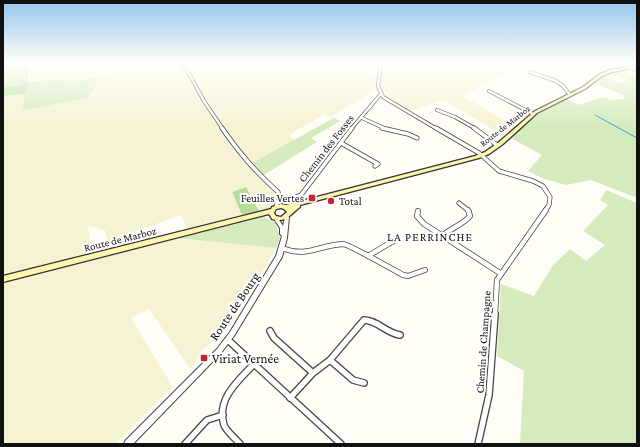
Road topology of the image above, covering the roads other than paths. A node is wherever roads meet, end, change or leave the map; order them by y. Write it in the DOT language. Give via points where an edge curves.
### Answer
graph roads {
  1 [pos="195,84"];
  2 [pos="379,84"];
  3 [pos="560,84"];
  4 [pos="591,84"];
  5 [pos="490,91"];
  6 [pos="380,95"];
  7 [pos="570,96"];
  8 [pos="437,110"];
  9 [pos="533,114"];
  10 [pos="362,118"];
  11 [pos="416,138"];
  12 [pos="340,143"];
  13 [pos="497,146"];
  14 [pos="482,155"];
  15 [pos="376,166"];
  16 [pos="278,202"];
  17 [pos="459,203"];
  18 [pos="287,210"];
  19 [pos="418,211"];
  20 [pos="273,215"];
  21 [pos="442,236"];
  22 [pos="395,240"];
  23 [pos="282,246"];
  24 [pos="368,256"];
  25 [pos="425,270"];
  26 [pos="500,273"];
  27 [pos="3,279"];
  28 [pos="270,331"];
  29 [pos="400,335"];
  30 [pos="228,340"];
  31 [pos="330,360"];
  32 [pos="254,364"];
  33 [pos="313,373"];
  34 [pos="364,383"];
  35 [pos="290,398"];
  36 [pos="223,415"];
  37 [pos="128,444"];
  38 [pos="185,444"];
  39 [pos="240,444"];
  40 [pos="341,444"];
  41 [pos="478,444"];
  1 -- 16 [label="street" via="240,154 276,190"];
  2 -- 6 [label="street"];
  3 -- 7 [label="street"];
  4 -- 7 [label="main road, Route de Marboz"];
  5 -- 9 [label="street"];
  6 -- 10 [label="street, Chemin des Fosses"];
  6 -- 14 [label="street"];
  7 -- 9 [label="main road, Route de Marboz"];
  8 -- 13 [label="street" via="454,116 488,137"];
  9 -- 13 [label="main road, Route de Marboz"];
  10 -- 11 [label="street"];
  10 -- 12 [label="street, Chemin des Fosses"];
  12 -- 15 [label="street" via="378,164"];
  12 -- 16 [label="street, Chemin des Fosses" via="301,195"];
  13 -- 14 [label="main road, Route de Marboz"];
  14 -- 18 [label="main road, Route de Marboz"];
  14 -- 26 [label="street, Chemin de Champagne" via="499,171 541,185 548,191 550,199 546,211"];
  16 -- 18 [label="main road"];
  16 -- 20 [label="main road"];
  17 -- 21 [label="street" via="468,209 469,218"];
  18 -- 20 [label="main road, Route de Marboz" via="282,219"];
  18 -- 23 [label="street, Route de Bourg"];
  19 -- 21 [label="street" via="417,216 421,221"];
  20 -- 23 [label="street" via="282,228"];
  20 -- 27 [label="main road, Route de Marboz" via="243,217"];
  21 -- 26 [label="street"];
  22 -- 24 [label="street"];
  23 -- 24 [label="street" via="294,252 344,244"];
  23 -- 30 [label="street, Route de Bourg" via="274,267"];
  24 -- 25 [label="street" via="406,276"];
  26 -- 41 [label="street, Chemin de Champagne" via="496,285 489,395"];
  28 -- 33 [label="street" via="274,338"];
  29 -- 31 [label="street" via="391,334 370,320 364,320"];
  30 -- 32 [label="street"];
  30 -- 37 [label="street, Route de Bourg"];
  31 -- 33 [label="street"];
  31 -- 34 [label="street" via="353,380"];
  32 -- 35 [label="street"];
  32 -- 36 [label="street" via="226,396"];
  33 -- 35 [label="street"];
  35 -- 40 [label="street"];
  36 -- 38 [label="street" via="208,420"];
  36 -- 39 [label="street" via="226,429"];
}
